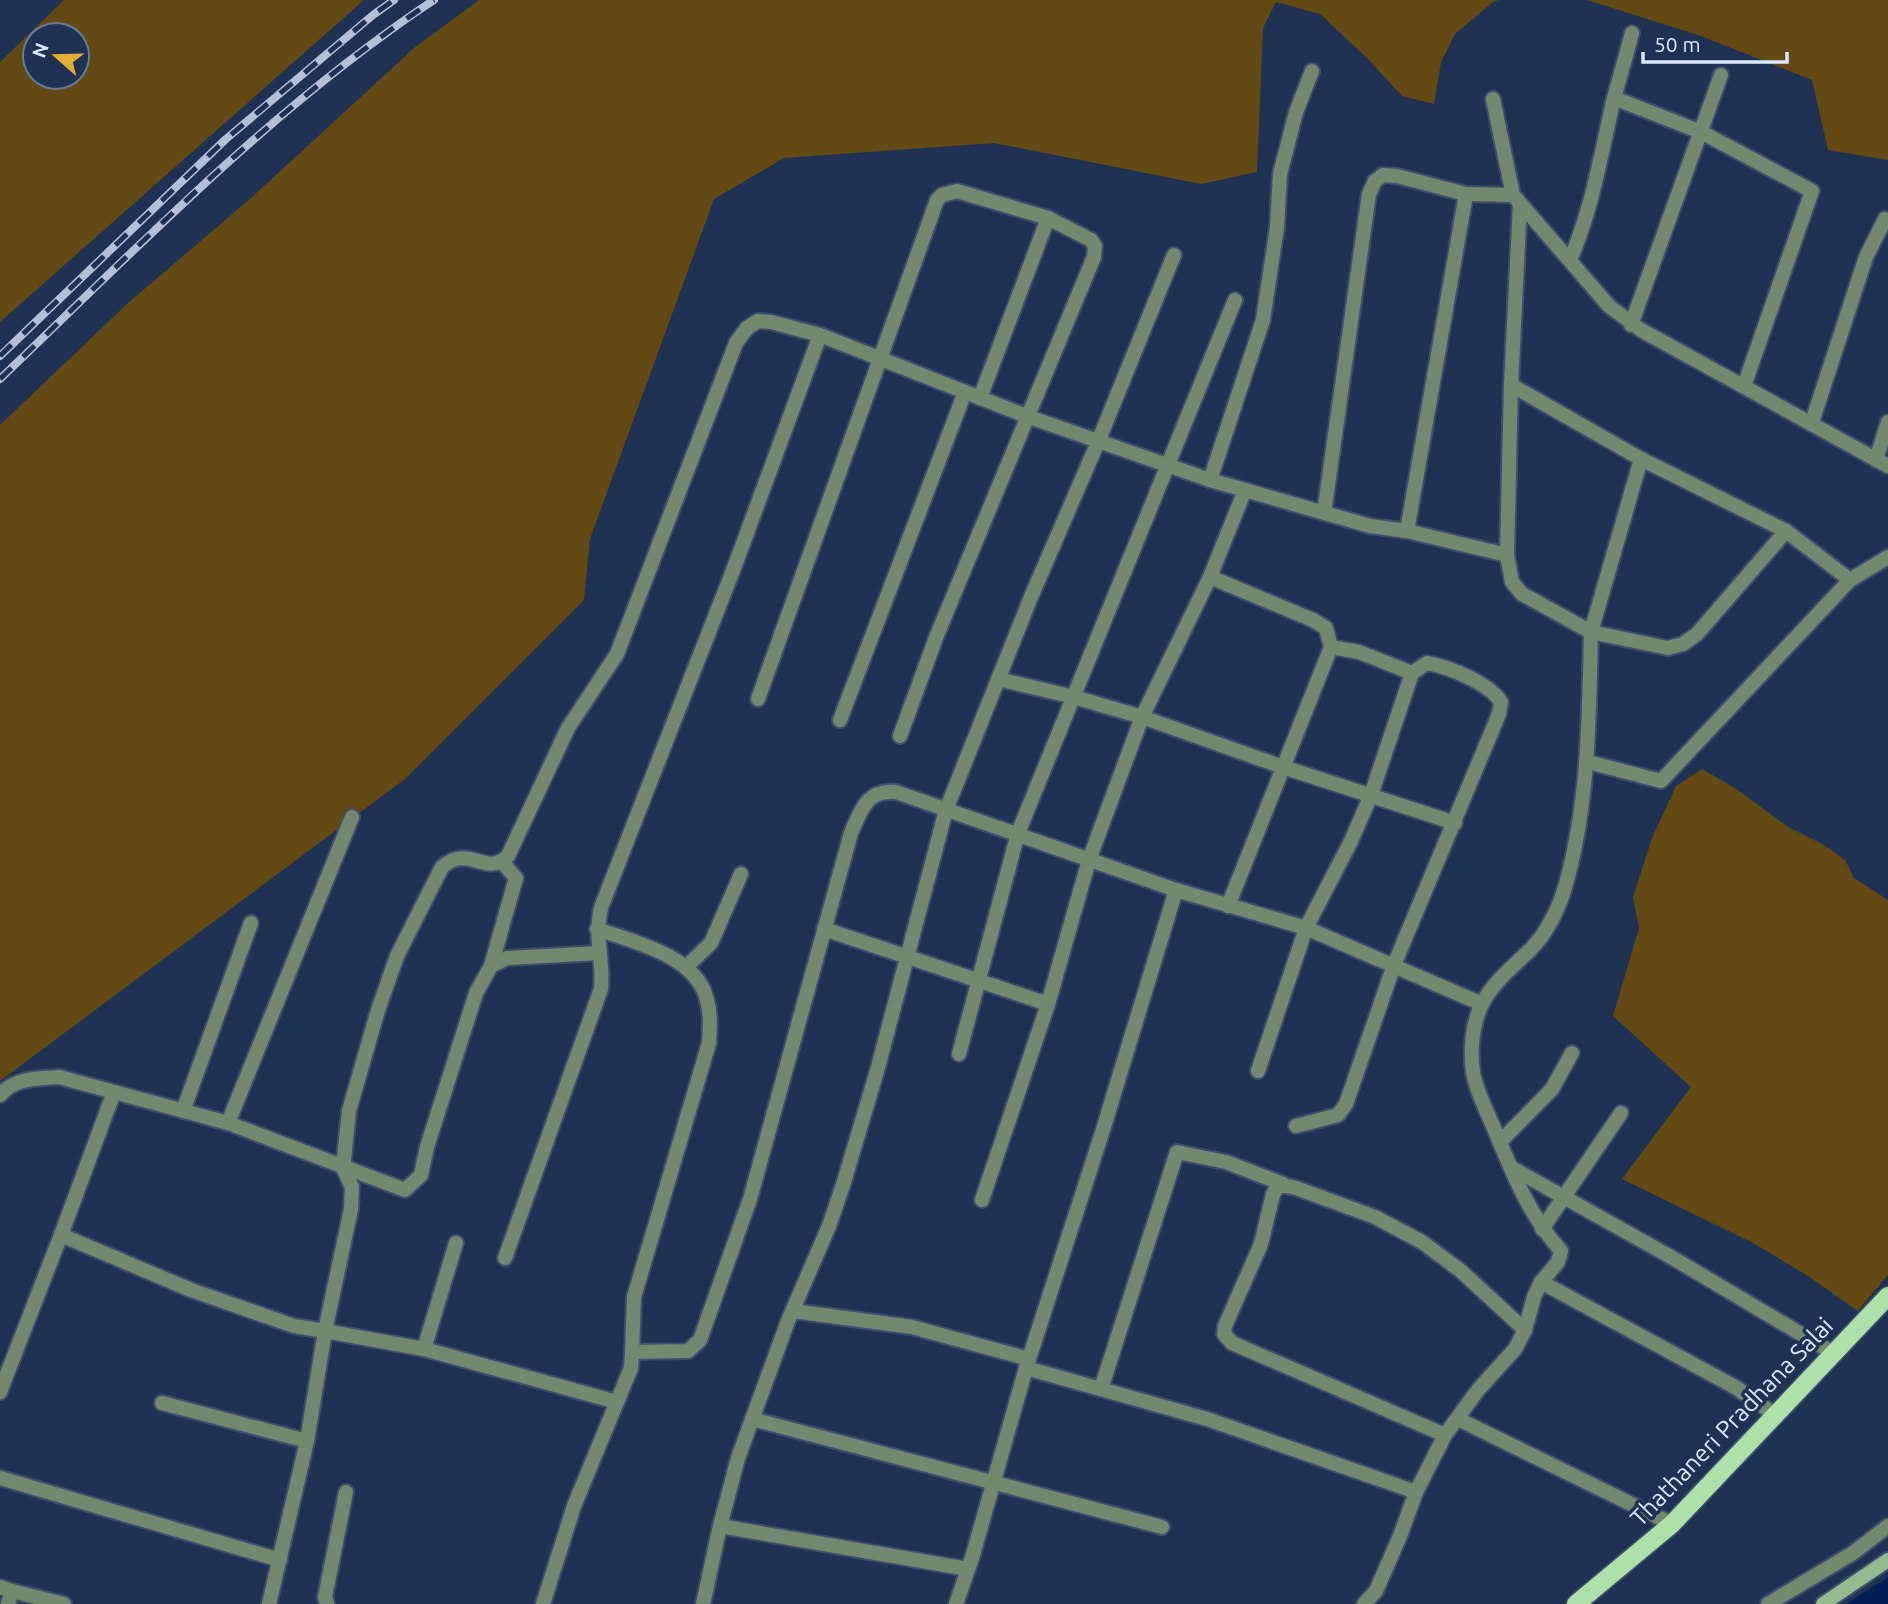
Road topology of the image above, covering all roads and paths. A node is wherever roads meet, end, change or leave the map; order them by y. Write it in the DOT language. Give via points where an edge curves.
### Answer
graph roads {
  1 [pos="1632,33"];
  2 [pos="1312,71"];
  3 [pos="1721,75"];
  4 [pos="1614,98"];
  5 [pos="1493,99"];
  6 [pos="1701,132"];
  7 [pos="1466,194"];
  8 [pos="1516,199"];
  9 [pos="1048,218"];
  10 [pos="1885,219"];
  11 [pos="1174,255"];
  12 [pos="1570,260"];
  13 [pos="1235,300"];
  14 [pos="1631,324"];
  15 [pos="820,335"];
  16 [pos="882,360"];
  17 [pos="1511,385"];
  18 [pos="1744,386"];
  19 [pos="965,393"];
  20 [pos="980,398"];
  21 [pos="1029,417"];
  22 [pos="1812,422"];
  23 [pos="1888,422"];
  24 [pos="1098,442"];
  25 [pos="1641,459"];
  26 [pos="1882,463"];
  27 [pos="1169,466"];
  28 [pos="1210,480"];
  29 [pos="1245,490"];
  30 [pos="1325,513"];
  31 [pos="1407,531"];
  32 [pos="1786,531"];
  33 [pos="1507,555"];
  34 [pos="1888,557"];
  35 [pos="1210,577"];
  36 [pos="1850,580"];
  37 [pos="1591,632"];
  38 [pos="1331,647"];
  39 [pos="1412,673"];
  40 [pos="998,679"];
  41 [pos="1074,697"];
  42 [pos="758,699"];
  43 [pos="1142,717"];
  44 [pos="840,720"];
  45 [pos="900,736"];
  46 [pos="1588,762"];
  47 [pos="1283,767"];
  48 [pos="1371,795"];
  49 [pos="946,810"];
  50 [pos="352,817"];
  51 [pos="1455,823"];
  52 [pos="1018,833"];
  53 [pos="1089,860"];
  54 [pos="502,862"];
  55 [pos="741,874"];
  56 [pos="1176,890"];
  57 [pos="1228,906"];
  58 [pos="251,923"];
  59 [pos="1306,928"];
  60 [pos="597,929"];
  61 [pos="824,929"];
  62 [pos="600,953"];
  63 [pos="907,957"];
  64 [pos="1394,965"];
  65 [pos="491,967"];
  66 [pos="686,967"];
  67 [pos="978,981"];
  68 [pos="1048,1004"];
  69 [pos="1482,1004"];
  70 [pos="1573,1053"];
  71 [pos="959,1054"];
  72 [pos="1258,1071"];
  73 [pos="114,1092"];
  74 [pos="0,1095"];
  75 [pos="183,1111"];
  76 [pos="1621,1113"];
  77 [pos="228,1122"];
  78 [pos="1296,1126"];
  79 [pos="1500,1142"];
  80 [pos="343,1168"];
  81 [pos="1512,1168"];
  82 [pos="1283,1184"];
  83 [pos="1565,1197"];
  84 [pos="982,1200"];
  85 [pos="1542,1229"];
  86 [pos="61,1236"];
  87 [pos="456,1242"];
  88 [pos="505,1258"];
  89 [pos="1541,1282"];
  90 [pos="1888,1296"];
  91 [pos="793,1311"];
  92 [pos="1525,1330"];
  93 [pos="325,1331"];
  94 [pos="424,1349"];
  95 [pos="632,1352"];
  96 [pos="1833,1353"];
  97 [pos="1027,1364"];
  98 [pos="1101,1389"];
  99 [pos="0,1392"];
  100 [pos="617,1402"];
  101 [pos="162,1403"];
  102 [pos="1774,1414"];
  103 [pos="752,1419"];
  104 [pos="1458,1419"];
  105 [pos="1446,1435"];
  106 [pos="307,1441"];
  107 [pos="0,1478"];
  108 [pos="993,1485"];
  109 [pos="346,1492"];
  110 [pos="1416,1492"];
  111 [pos="1672,1524"];
  112 [pos="720,1526"];
  113 [pos="1888,1526"];
  114 [pos="1162,1527"];
  115 [pos="280,1560"];
  116 [pos="1888,1560"];
  117 [pos="968,1569"];
  118 [pos="7,1594"];
  119 [pos="64,1604"];
  120 [pos="269,1604"];
  121 [pos="327,1604"];
  122 [pos="543,1604"];
  123 [pos="703,1604"];
  124 [pos="956,1604"];
  125 [pos="1364,1604"];
  126 [pos="1576,1604"];
  127 [pos="1768,1604"];
  128 [pos="1823,1604"];
  1 -- 4 [label="street"];
  2 -- 28 [label="street" via="1280,174 1263,320"];
  3 -- 6 [label="street"];
  4 -- 6 [label="street"];
  4 -- 12 [label="street" via="1594,189"];
  5 -- 8 [label="street"];
  6 -- 14 [label="street"];
  6 -- 18 [label="street" via="1812,191"];
  7 -- 8 [label="street"];
  7 -- 30 [label="street" via="1397,176 1375,180 1369,194"];
  7 -- 31 [label="street"];
  8 -- 12 [label="street"];
  8 -- 17 [label="street"];
  9 -- 16 [label="street" via="957,191 942,195"];
  9 -- 20 [label="street"];
  9 -- 21 [label="street" via="1082,234 1095,246 1094,257"];
  10 -- 22 [label="street" via="1866,257"];
  11 -- 24 [label="street"];
  12 -- 14 [label="street" via="1609,306"];
  13 -- 27 [label="street"];
  14 -- 18 [label="street"];
  15 -- 16 [label="street"];
  15 -- 54 [label="street" via="758,321 736,343 617,654 568,728"];
  15 -- 60 [label="street" via="602,905"];
  16 -- 19 [label="street"];
  16 -- 42 [label="street"];
  17 -- 25 [label="street"];
  17 -- 33 [label="street"];
  18 -- 22 [label="street"];
  19 -- 20 [label="street"];
  19 -- 44 [label="street"];
  20 -- 21 [label="street"];
  21 -- 24 [label="street"];
  21 -- 45 [label="street" via="937,635"];
  22 -- 26 [label="street"];
  23 -- 26 [label="street"];
  24 -- 27 [label="street"];
  24 -- 40 [label="street"];
  25 -- 32 [label="street"];
  25 -- 37 [label="street"];
  27 -- 28 [label="street"];
  27 -- 41 [label="street"];
  28 -- 29 [label="street"];
  29 -- 30 [label="street"];
  29 -- 35 [label="street"];
  30 -- 31 [label="street"];
  31 -- 33 [label="street"];
  32 -- 36 [label="street"];
  32 -- 37 [label="street" via="1684,644 1668,648"];
  33 -- 37 [label="street" via="1512,582 1522,594"];
  34 -- 36 [label="street"];
  35 -- 38 [label="street" via="1313,620 1326,628"];
  35 -- 43 [label="street"];
  36 -- 46 [label="street" via="1661,781"];
  37 -- 46 [label="street"];
  38 -- 39 [label="street" via="1359,652"];
  38 -- 47 [label="street"];
  39 -- 48 [label="street"];
  39 -- 51 [label="street" via="1427,663 1438,665 1489,688 1501,702"];
  40 -- 41 [label="street"];
  40 -- 49 [label="street"];
  41 -- 43 [label="street"];
  41 -- 52 [label="street"];
  43 -- 47 [label="street"];
  43 -- 53 [label="street"];
  46 -- 69 [label="street" via="1566,886 1541,937"];
  47 -- 48 [label="street"];
  47 -- 57 [label="street"];
  48 -- 51 [label="street"];
  48 -- 59 [label="street"];
  49 -- 52 [label="street"];
  49 -- 61 [label="street" via="896,792 882,791 872,797 851,833"];
  49 -- 63 [label="street"];
  50 -- 77 [label="street"];
  51 -- 64 [label="street"];
  52 -- 53 [label="street"];
  52 -- 67 [label="street"];
  53 -- 56 [label="street"];
  53 -- 68 [label="street"];
  54 -- 65 [label="street" via="516,878"];
  54 -- 80 [label="street" via="494,865 461,857 442,867 397,956 378,1010 349,1111"];
  55 -- 66 [label="street" via="711,943"];
  56 -- 57 [label="street"];
  56 -- 97 [label="street"];
  57 -- 59 [label="street"];
  58 -- 75 [label="street"];
  59 -- 64 [label="street"];
  59 -- 72 [label="street"];
  60 -- 62 [label="street"];
  60 -- 66 [label="street" via="650,947"];
  61 -- 63 [label="street"];
  61 -- 95 [label="street" via="750,1199 700,1340 688,1351"];
  62 -- 65 [label="street" via="507,958"];
  62 -- 88 [label="street" via="601,989"];
  63 -- 67 [label="street"];
  63 -- 91 [label="street" via="843,1185"];
  64 -- 69 [label="street"];
  64 -- 78 [label="street" via="1346,1104 1338,1115"];
  65 -- 80 [label="street" via="476,993 421,1175 405,1190"];
  66 -- 95 [label="street" via="696,975 707,997 709,1043 634,1297"];
  67 -- 68 [label="street"];
  67 -- 71 [label="street"];
  68 -- 84 [label="street"];
  69 -- 79 [label="street" via="1472,1044 1473,1072"];
  70 -- 79 [label="street" via="1552,1089"];
  73 -- 74 [label="street" via="45,1077 32,1078"];
  73 -- 75 [label="street"];
  73 -- 86 [label="street"];
  75 -- 77 [label="street"];
  76 -- 83 [label="street"];
  77 -- 80 [label="street"];
  79 -- 81 [label="street"];
  80 -- 93 [label="street" via="352,1187 351,1209"];
  81 -- 83 [label="street"];
  81 -- 85 [label="street"];
  82 -- 92 [label="street" via="1404,1232 1461,1271"];
  82 -- 98 [label="street" via="1226,1162 1177,1152"];
  82 -- 105 [label="street" via="1273,1194 1261,1244 1224,1326 1227,1339"];
  83 -- 85 [label="street"];
  83 -- 96 [label="street"];
  85 -- 89 [label="street" via="1561,1251"];
  86 -- 93 [label="street" via="191,1290 294,1326"];
  86 -- 99 [label="street"];
  87 -- 94 [label="street"];
  89 -- 92 [label="street"];
  89 -- 102 [label="street" via="1735,1387"];
  90 -- 96 [label="main road, Thathaneri Pradhana Salai"];
  91 -- 97 [label="street" via="912,1327"];
  91 -- 103 [label="street"];
  92 -- 104 [label="street"];
  93 -- 94 [label="street"];
  93 -- 106 [label="street"];
  94 -- 100 [label="street"];
  95 -- 100 [label="street"];
  96 -- 102 [label="main road, Thathaneri Pradhana Salai"];
  97 -- 98 [label="street"];
  97 -- 108 [label="street"];
  98 -- 110 [label="street" via="1207,1419"];
  100 -- 122 [label="street" via="574,1506"];
  101 -- 106 [label="street"];
  102 -- 111 [label="main road, Thathaneri Pradhana Salai"];
  103 -- 108 [label="street"];
  103 -- 112 [label="street"];
  104 -- 105 [label="street"];
  104 -- 111 [label="street"];
  105 -- 110 [label="street"];
  106 -- 115 [label="street"];
  107 -- 115 [label="street"];
  108 -- 114 [label="street"];
  108 -- 117 [label="street"];
  109 -- 121 [label="street"];
  110 -- 125 [label="street" via="1376,1591"];
  111 -- 126 [label="main road, Thathaneri Pradhana Salai"];
  112 -- 117 [label="street"];
  112 -- 123 [label="street"];
  113 -- 127 [label="street" via="1853,1553"];
  115 -- 120 [label="street"];
  116 -- 128 [label="main road"];
  117 -- 124 [label="street"];
  118 -- 119 [label="street"];
}
